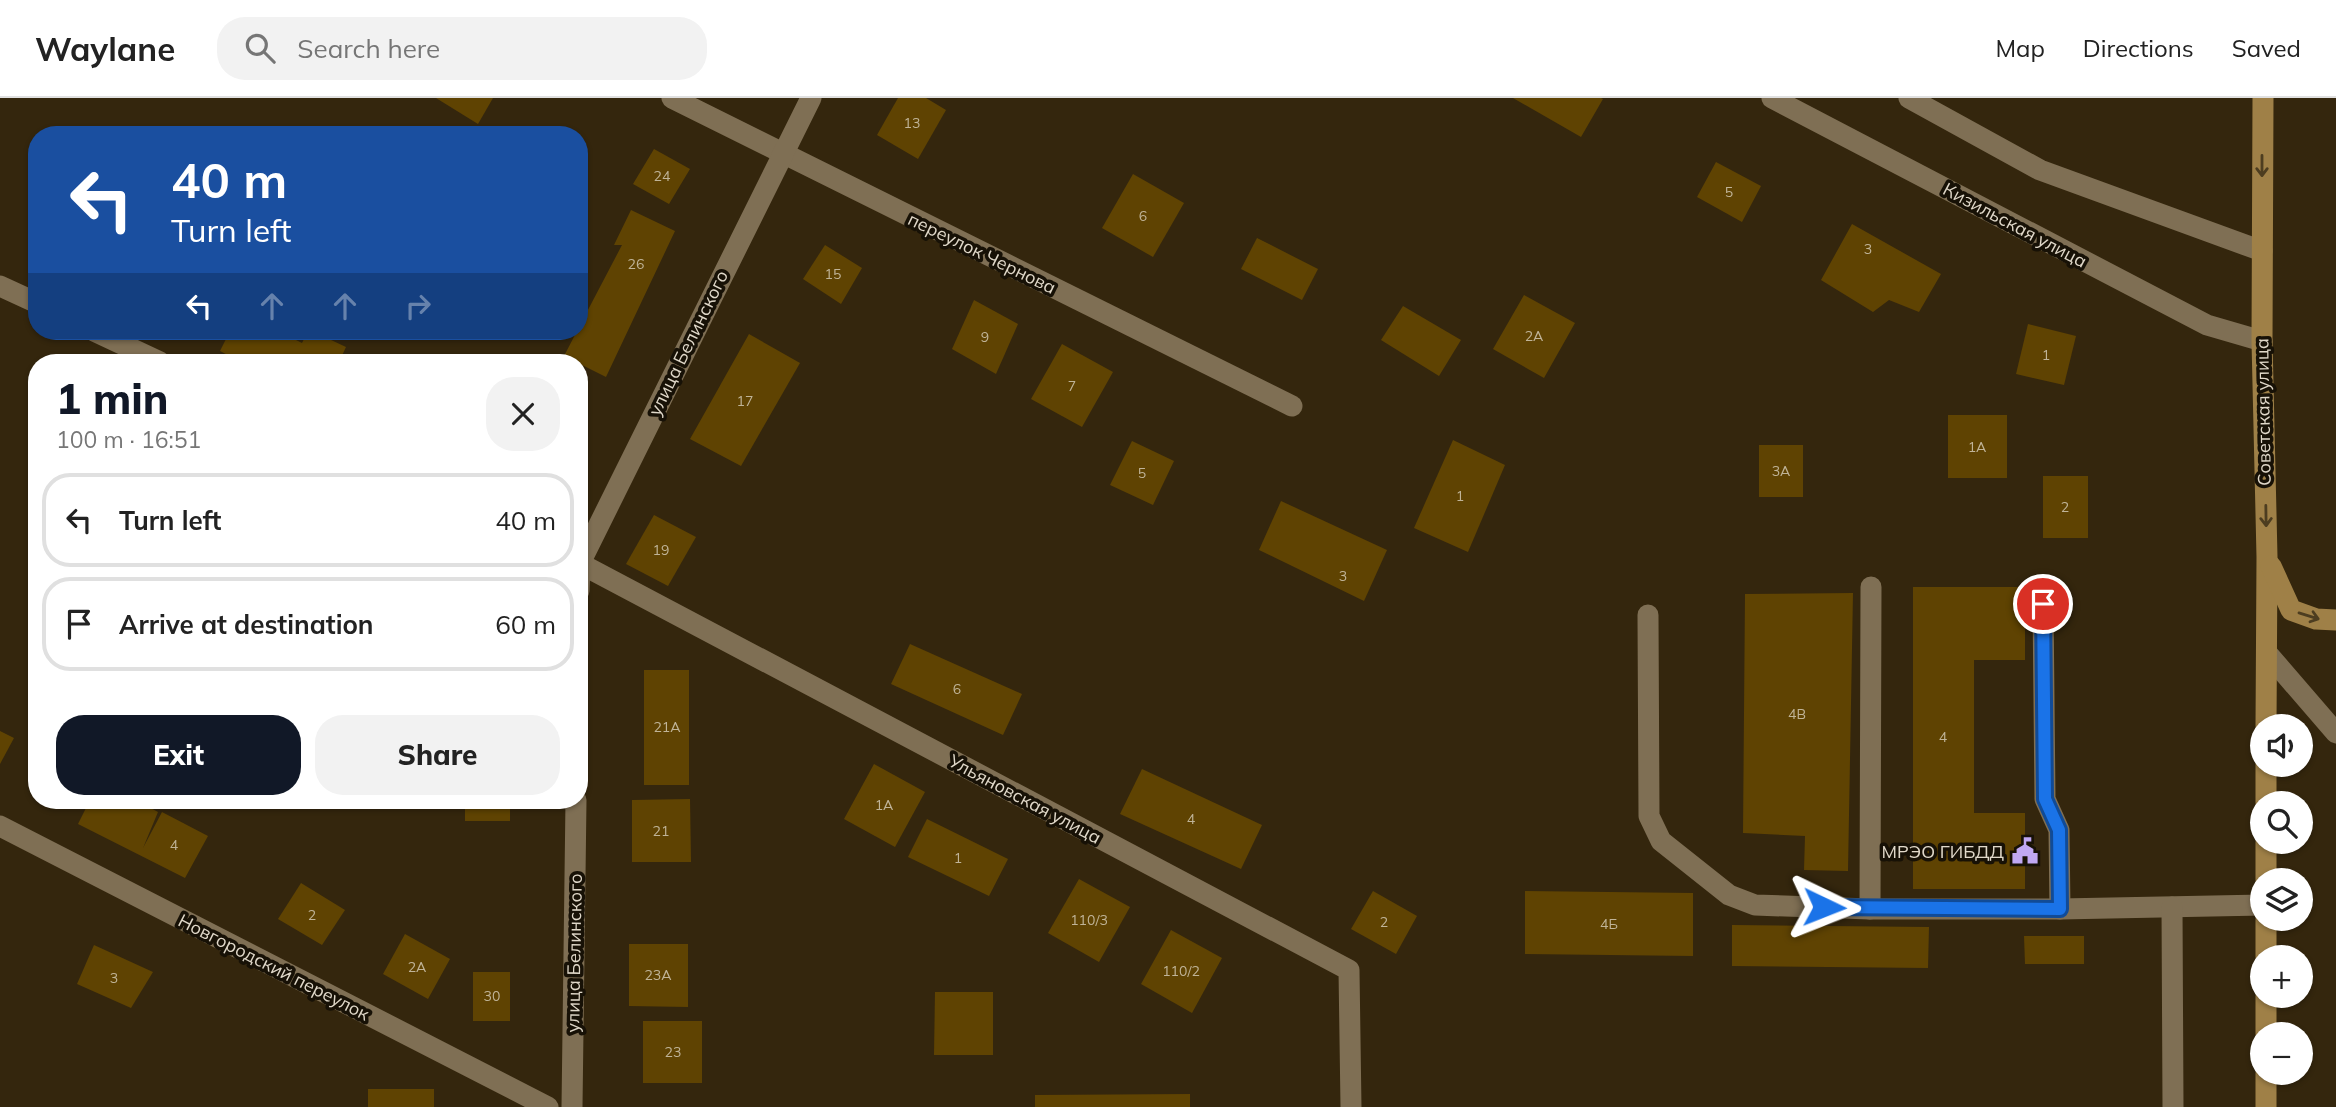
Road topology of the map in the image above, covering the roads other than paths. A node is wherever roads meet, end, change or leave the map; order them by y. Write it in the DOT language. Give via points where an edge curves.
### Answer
graph roads {
  1 [pos="672,98"];
  2 [pos="811,98"];
  3 [pos="1772,98"];
  4 [pos="1909,98"];
  5 [pos="2263,98"];
  6 [pos="781,153"];
  7 [pos="2262,251"];
  8 [pos="0,286"];
  9 [pos="28,299"];
  10 [pos="113,340"];
  11 [pos="2262,341"];
  12 [pos="143,354"];
  13 [pos="1293,406"];
  14 [pos="588,545"];
  15 [pos="2267,557"];
  16 [pos="588,568"];
  17 [pos="1871,587"];
  18 [pos="2043,604"];
  19 [pos="1648,615"];
  20 [pos="2336,620"];
  21 [pos="2266,653"];
  22 [pos="2266,714"];
  23 [pos="2336,733"];
  24 [pos="576,809"];
  25 [pos="0,826"];
  26 [pos="2250,905"];
  27 [pos="2172,907"];
  28 [pos="1870,909"];
  29 [pos="2060,909"];
  30 [pos="2266,1085"];
  31 [pos="548,1107"];
  32 [pos="572,1107"];
  33 [pos="1350,1107"];
  34 [pos="2173,1107"];
  35 [pos="2266,1107"];
  1 -- 6 [label="street, переулок Чернова"];
  2 -- 6 [label="street, улица Белинского"];
  3 -- 11 [label="street, Кизильская улица" via="2207,325"];
  4 -- 7 [label="street" via="2040,170"];
  5 -- 7 [label="main road, Советская улица, one-way"];
  6 -- 13 [label="street, переулок Чернова"];
  6 -- 14 [label="street, улица Белинского"];
  7 -- 11 [label="main road, Советская улица"];
  8 -- 9 [label="street"];
  10 -- 12 [label="street"];
  11 -- 15 [label="main road, Советская улица, one-way"];
  15 -- 20 [label="main road, one-way" via="2291,610"];
  15 -- 21 [label="main road, Советская улица"];
  16 -- 33 [label="street, Ульяновская улица" via="1349,970"];
  17 -- 28 [label="street"];
  18 -- 29 [label="street" via="2045,799 2059,830"];
  19 -- 28 [label="street" via="1649,816 1661,841 1730,895 1755,905"];
  21 -- 22 [label="main road, Советская улица"];
  21 -- 23 [label="street"];
  24 -- 32 [label="street, улица Белинского"];
  25 -- 31 [label="street, Новгородский переулок"];
  26 -- 27 [label="street"];
  27 -- 29 [label="street"];
  27 -- 34 [label="street"];
  28 -- 29 [label="street"];
  30 -- 35 [label="main road"];
}
